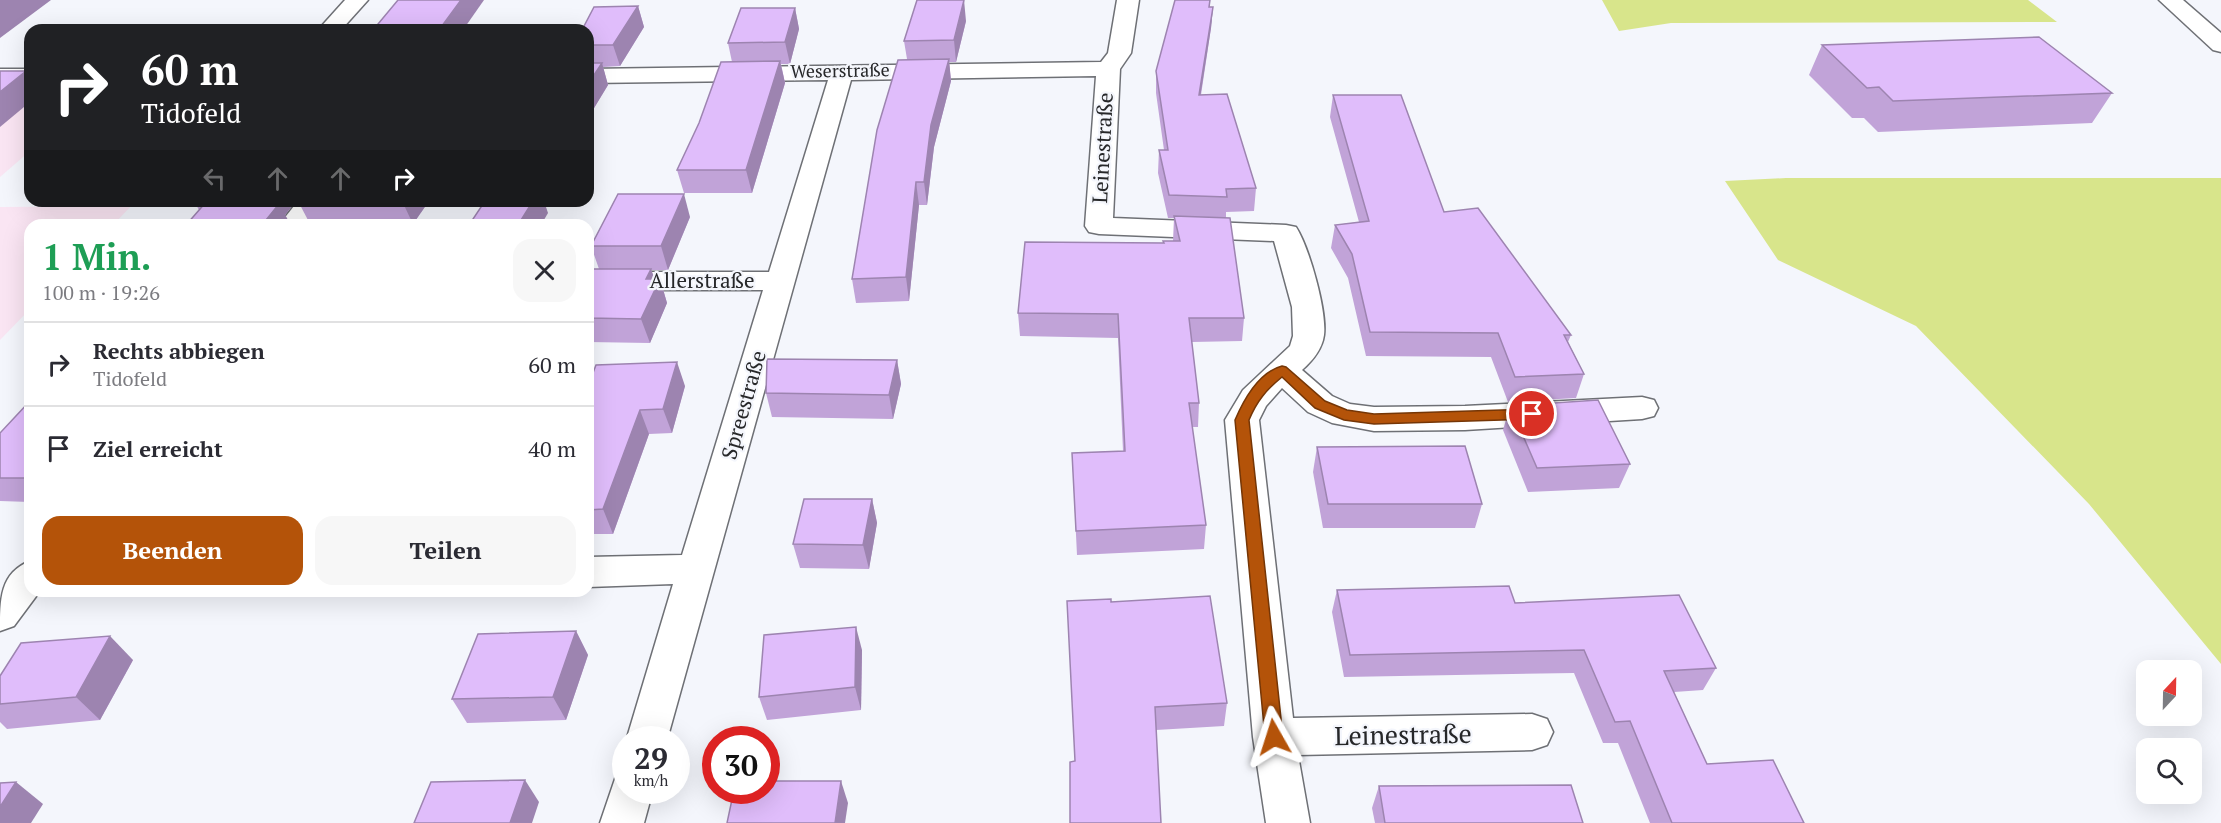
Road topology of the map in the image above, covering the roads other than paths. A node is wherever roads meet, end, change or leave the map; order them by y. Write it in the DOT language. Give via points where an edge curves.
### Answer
graph roads {
  1 [pos="357,0"];
  2 [pos="1128,0"];
  3 [pos="2170,0"];
  4 [pos="335,24"];
  5 [pos="2221,45"];
  6 [pos="1113,61"];
  7 [pos="842,71"];
  8 [pos="0,76"];
  9 [pos="24,76"];
  10 [pos="594,76"];
  11 [pos="307,207"];
  12 [pos="298,219"];
  13 [pos="594,281"];
  14 [pos="781,281"];
  15 [pos="1282,370"];
  16 [pos="1642,408"];
  17 [pos="696,569"];
  18 [pos="594,572"];
  19 [pos="650,726"];
  20 [pos="1532,732"];
  21 [pos="1274,737"];
  22 [pos="627,804"];
  23 [pos="621,823"];
  24 [pos="1288,823"];
  1 -- 4 [label="street"];
  2 -- 6 [label="street"];
  3 -- 5 [label="street"];
  6 -- 7 [label="street, Weserstraße"];
  6 -- 15 [label="street, Leinestraße" via="1099,226 1286,233 1309,314 1309,331 1305,346"];
  7 -- 10 [label="street, Weserstraße"];
  7 -- 14 [label="street, Spreestraße"];
  8 -- 9 [label="street"];
  11 -- 12 [label="street"];
  13 -- 14 [label="street, Allerstraße"];
  14 -- 17 [label="street, Spreestraße"];
  15 -- 16 [label="street" via="1320,404 1344,415 1374,419"];
  15 -- 21 [label="street, Leinestraße" via="1260,388 1242,420"];
  17 -- 18 [label="street"];
  17 -- 19 [label="street, Spreestraße"];
  20 -- 21 [label="street, Leinestraße"];
  21 -- 24 [label="street, Leinestraße"];
  22 -- 23 [label="street"];
}
